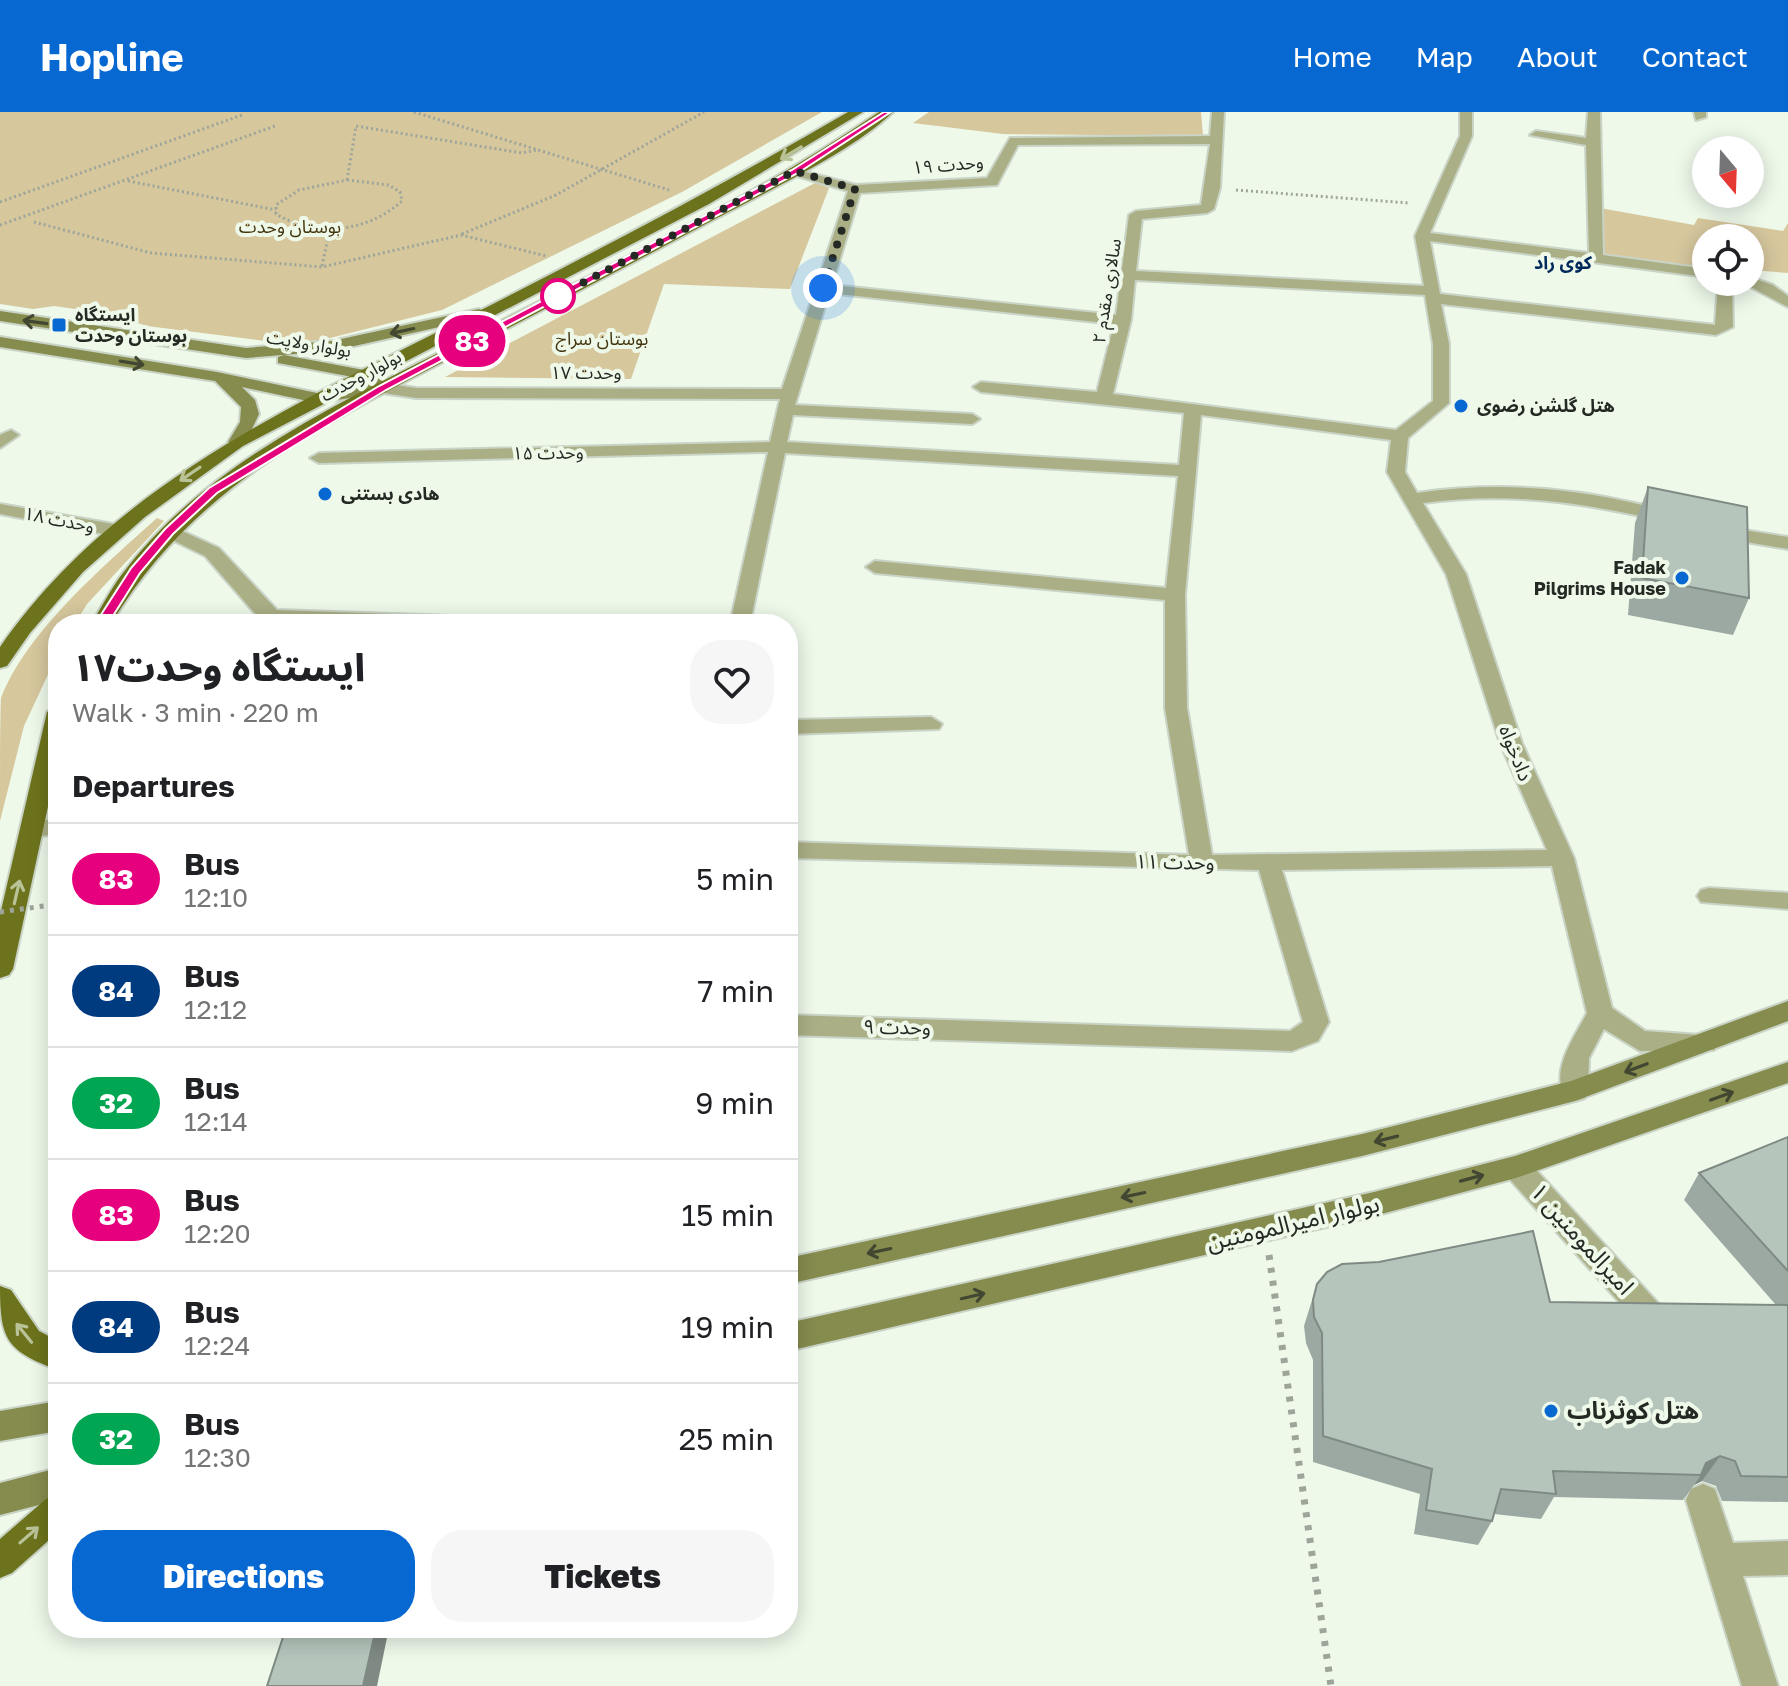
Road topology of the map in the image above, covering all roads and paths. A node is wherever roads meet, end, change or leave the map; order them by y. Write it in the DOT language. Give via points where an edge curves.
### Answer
graph roads {
  1 [pos="414,112"];
  2 [pos="704,112"];
  3 [pos="857,112"];
  4 [pos="887,112"];
  5 [pos="1218,112"];
  6 [pos="1466,112"];
  7 [pos="1594,112"];
  8 [pos="242,115"];
  9 [pos="275,126"];
  10 [pos="1536,135"];
  11 [pos="1214,140"];
  12 [pos="1592,142"];
  13 [pos="538,150"];
  14 [pos="603,170"];
  15 [pos="795,171"];
  16 [pos="347,180"];
  17 [pos="124,181"];
  18 [pos="1213,188"];
  19 [pos="855,189"];
  20 [pos="704,201"];
  21 [pos="0,202"];
  22 [pos="1438,205"];
  23 [pos="276,210"];
  24 [pos="34,222"];
  25 [pos="0,225"];
  26 [pos="330,228"];
  27 [pos="461,235"];
  28 [pos="1422,236"];
  29 [pos="1596,258"];
  30 [pos="574,266"];
  31 [pos="322,267"];
  32 [pos="1692,271"];
  33 [pos="1129,275"];
  34 [pos="1764,286"];
  35 [pos="823,288"];
  36 [pos="1431,294"];
  37 [pos="1725,296"];
  38 [pos="1788,303"];
  39 [pos="479,314"];
  40 [pos="0,316"];
  41 [pos="1123,320"];
  42 [pos="0,342"];
  43 [pos="246,353"];
  44 [pos="363,374"];
  45 [pos="217,377"];
  46 [pos="981,387"];
  47 [pos="383,388"];
  48 [pos="317,398"];
  49 [pos="1104,398"];
  50 [pos="787,402"];
  51 [pos="1193,409"];
  52 [pos="972,419"];
  53 [pos="1400,436"];
  54 [pos="237,442"];
  55 [pos="778,447"];
  56 [pos="319,458"];
  57 [pos="1187,471"];
  58 [pos="1413,499"];
  59 [pos="0,509"];
  60 [pos="119,531"];
  61 [pos="169,531"];
  62 [pos="1788,543"];
  63 [pos="875,567"];
  64 [pos="1175,595"];
  65 [pos="107,614"];
  66 [pos="267,614"];
  67 [pos="742,614"];
  68 [pos="1,659"];
  69 [pos="931,724"];
  70 [pos="798,727"];
  71 [pos="48,757"];
  72 [pos="48,827"];
  73 [pos="32,829"];
  74 [pos="798,850"];
  75 [pos="1562,858"];
  76 [pos="1268,862"];
  77 [pos="1202,863"];
  78 [pos="1709,896"];
  79 [pos="1788,901"];
  80 [pos="48,905"];
  81 [pos="0,912"];
  82 [pos="0,969"];
  83 [pos="1788,1011"];
  84 [pos="1600,1013"];
  85 [pos="798,1025"];
  86 [pos="1705,1043"];
  87 [pos="1788,1072"];
  88 [pos="1575,1091"];
  89 [pos="1516,1167"];
  90 [pos="1266,1231"];
  91 [pos="798,1269"];
  92 [pos="0,1299"];
  93 [pos="1647,1312"];
  94 [pos="798,1335"];
  95 [pos="48,1351"];
  96 [pos="48,1418"];
  97 [pos="0,1426"];
  98 [pos="48,1487"];
  99 [pos="0,1499"];
  100 [pos="1703,1500"];
  101 [pos="48,1519"];
  102 [pos="1788,1558"];
  103 [pos="1721,1560"];
  104 [pos="0,1561"];
  105 [pos="1331,1686"];
  106 [pos="1760,1686"];
  1 -- 13 [label="path"];
  2 -- 14 [label="path"];
  3 -- 20 [label="main road, بولوار وحدت, one-way"];
  4 -- 15 [label="main road, بولوار وحدت"];
  5 -- 11 [label="street"];
  6 -- 22 [label="street" via="1466,136"];
  7 -- 12 [label="street"];
  8 -- 21 [label="path"];
  9 -- 17 [label="path"];
  10 -- 12 [label="street"];
  11 -- 18 [label="street"];
  11 -- 19 [label="street, وحدت ۱۹" via="1014,141 992,182"];
  12 -- 29 [label="street"];
  13 -- 14 [label="path"];
  13 -- 16 [label="path" via="522,153 356,126"];
  14 -- 20 [label="path"];
  14 -- 27 [label="path" via="507,220"];
  15 -- 19 [label="street"];
  15 -- 47 [label="main road, بولوار وحدت"];
  16 -- 23 [label="path" via="299,190 285,196"];
  16 -- 26 [label="path" via="389,185 400,192 402,201 377,219"];
  17 -- 23 [label="path"];
  17 -- 25 [label="path"];
  18 -- 22 [label="path"];
  18 -- 33 [label="street, سالاری مقدم ۲" via="1205,210 1137,213"];
  19 -- 35 [label="street"];
  20 -- 30 [label="main road, بولوار وحدت"];
  22 -- 28 [label="street"];
  23 -- 26 [label="path" via="285,222"];
  24 -- 31 [label="path" via="151,253"];
  26 -- 31 [label="path"];
  27 -- 30 [label="path"];
  27 -- 31 [label="path"];
  28 -- 29 [label="street"];
  28 -- 36 [label="street"];
  29 -- 32 [label="street"];
  30 -- 39 [label="main road, بولوار وحدت"];
  33 -- 36 [label="street"];
  33 -- 41 [label="street, سالاری مقدم ۲"];
  34 -- 38 [label="street"];
  35 -- 41 [label="street"];
  35 -- 50 [label="street"];
  36 -- 37 [label="street" via="1716,330 1725,327"];
  36 -- 53 [label="street" via="1441,344 1441,403"];
  39 -- 43 [label="main road, بولوار ولایت, one-way" via="332,346"];
  39 -- 44 [label="main road, بولوار وحدت"];
  43 -- 40 [label="main road, بولوار ولایت, one-way"];
  41 -- 49 [label="street, سالاری مقدم ۲"];
  42 -- 45 [label="main road, one-way"];
  43 -- 44 [label="main road, بولوار ولایت"];
  43 -- 45 [label="main road" via="251,358 247,369"];
  44 -- 47 [label="main road, بولوار ولایت"];
  44 -- 48 [label="main road, بولوار وحدت"];
  45 -- 48 [label="main road"];
  45 -- 54 [label="main road" via="244,394 251,407 251,421"];
  46 -- 49 [label="street"];
  47 -- 48 [label="main road"];
  47 -- 50 [label="street, وحدت ۱۷"];
  47 -- 61 [label="main road, بولوار وحدت" via="213,490"];
  48 -- 54 [label="main road, بولوار وحدت"];
  49 -- 51 [label="street"];
  50 -- 52 [label="street, وحدت ۱۷"];
  50 -- 55 [label="street"];
  51 -- 53 [label="street"];
  51 -- 57 [label="street"];
  53 -- 58 [label="street, دادخواه" via="1396,472"];
  54 -- 60 [label="main road, بولوار وحدت, one-way"];
  55 -- 56 [label="street, وحدت ۱۵"];
  55 -- 57 [label="street, وحدت ۱۵"];
  55 -- 67 [label="street"];
  57 -- 64 [label="street"];
  58 -- 62 [label="street" via="1500,490 1584,495 1708,530"];
  58 -- 75 [label="street, دادخواه" via="1456,574 1511,743"];
  59 -- 60 [label="street, وحدت ۱۸"];
  60 -- 68 [label="main road, بولوار وحدت" via="45,601"];
  61 -- 65 [label="main road, بولوار وحدت"];
  61 -- 66 [label="street" via="212,552"];
  63 -- 64 [label="street"];
  64 -- 77 [label="street" via="1176,708"];
  69 -- 70 [label="street"];
  71 -- 73 [label="main road"];
  72 -- 73 [label="street"];
  82 -- 73 [label="main road, one-way"];
  74 -- 77 [label="street, وحدت ۱۱"];
  75 -- 76 [label="street, وحدت ۱۱"];
  75 -- 84 [label="street, دادخواه"];
  76 -- 77 [label="street, وحدت ۱۱"];
  76 -- 85 [label="street, وحدت ۹" via="1316,1022 1309,1034 1292,1041"];
  78 -- 79 [label="street"];
  80 -- 81 [label="path, bridge"];
  83 -- 86 [label="main road"];
  84 -- 86 [label="street" via="1640,1041"];
  84 -- 88 [label="street" via="1576,1058"];
  86 -- 88 [label="main road, one-way"];
  89 -- 87 [label="main road, بولوار امیرالمومنین, one-way"];
  88 -- 91 [label="main road, one-way" via="1362,1145"];
  90 -- 89 [label="main road, بولوار امیرالمومنین, one-way"];
  89 -- 93 [label="street, امیرالمومنین ۱"];
  94 -- 90 [label="main road, بولوار امیرالمومنین, one-way"];
  90 -- 105 [label="path"];
  95 -- 92 [label="main road, one-way" via="28,1341"];
  96 -- 97 [label="main road"];
  98 -- 99 [label="main road"];
  100 -- 103 [label="street"];
  104 -- 101 [label="main road, one-way"];
  102 -- 103 [label="street"];
  103 -- 106 [label="street"];
}
